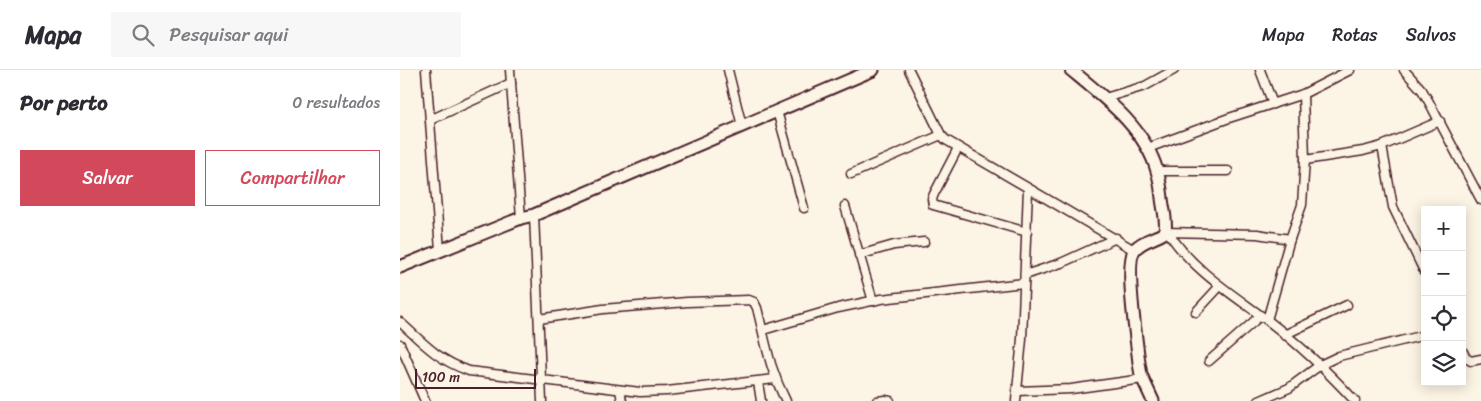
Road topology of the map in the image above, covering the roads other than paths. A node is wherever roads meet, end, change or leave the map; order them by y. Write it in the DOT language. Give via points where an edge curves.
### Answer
graph roads {
  1 [pos="426,70"];
  2 [pos="510,70"];
  3 [pos="728,70"];
  4 [pos="873,70"];
  5 [pos="909,70"];
  6 [pos="1072,70"];
  7 [pos="1174,70"];
  8 [pos="1260,70"];
  9 [pos="1350,70"];
  10 [pos="1404,70"];
  11 [pos="511,83"];
  12 [pos="1303,94"];
  13 [pos="1105,98"];
  14 [pos="1274,104"];
  15 [pos="777,111"];
  16 [pos="430,120"];
  17 [pos="1440,121"];
  18 [pos="742,126"];
  19 [pos="941,135"];
  20 [pos="1382,146"];
  21 [pos="958,148"];
  22 [pos="1148,148"];
  23 [pos="1305,160"];
  24 [pos="1157,170"];
  25 [pos="1228,171"];
  26 [pos="851,174"];
  27 [pos="1028,189"];
  28 [pos="1481,200"];
  29 [pos="845,206"];
  30 [pos="804,208"];
  31 [pos="534,215"];
  32 [pos="521,218"];
  33 [pos="1027,232"];
  34 [pos="1167,232"];
  35 [pos="1116,238"];
  36 [pos="1290,239"];
  37 [pos="924,242"];
  38 [pos="440,250"];
  39 [pos="1134,250"];
  40 [pos="859,255"];
  41 [pos="1421,265"];
  42 [pos="400,267"];
  43 [pos="1025,275"];
  44 [pos="1024,283"];
  45 [pos="1220,286"];
  46 [pos="873,301"];
  47 [pos="1347,305"];
  48 [pos="1196,312"];
  49 [pos="539,318"];
  50 [pos="1263,318"];
  51 [pos="400,322"];
  52 [pos="763,330"];
  53 [pos="1284,335"];
  54 [pos="1421,336"];
  55 [pos="400,344"];
  56 [pos="1466,358"];
  57 [pos="1481,359"];
  58 [pos="1209,361"];
  59 [pos="1320,365"];
  60 [pos="775,379"];
  61 [pos="1143,379"];
  62 [pos="541,380"];
  63 [pos="758,382"];
  64 [pos="620,390"];
  65 [pos="1017,391"];
  66 [pos="425,401"];
  67 [pos="542,401"];
  68 [pos="622,401"];
  69 [pos="761,401"];
  70 [pos="786,401"];
  71 [pos="876,401"];
  72 [pos="890,401"];
  73 [pos="1016,401"];
  74 [pos="1153,401"];
  75 [pos="1259,401"];
  76 [pos="1355,401"];
  1 -- 16 [label="street"];
  2 -- 11 [label="street"];
  3 -- 18 [label="street"];
  4 -- 15 [label="street"];
  5 -- 19 [label="street"];
  6 -- 13 [label="street"];
  7 -- 13 [label="street" via="1145,86"];
  8 -- 14 [label="street"];
  9 -- 12 [label="street"];
  10 -- 17 [label="street" via="1422,90"];
  11 -- 16 [label="street"];
  11 -- 32 [label="street"];
  12 -- 14 [label="street"];
  12 -- 23 [label="street"];
  13 -- 22 [label="street"];
  14 -- 22 [label="street"];
  15 -- 18 [label="street"];
  15 -- 30 [label="street"];
  16 -- 38 [label="street"];
  17 -- 20 [label="street"];
  17 -- 28 [label="street"];
  18 -- 31 [label="street"];
  19 -- 21 [label="street"];
  19 -- 26 [label="street"];
  20 -- 23 [label="street"];
  20 -- 41 [label="street" via="1393,207"];
  21 -- 27 [label="street"];
  21 -- 33 [label="street" via="934,194 933,204"];
  22 -- 24 [label="street"];
  23 -- 36 [label="street" via="1302,205"];
  24 -- 25 [label="street"];
  24 -- 34 [label="street"];
  27 -- 33 [label="street"];
  27 -- 35 [label="street"];
  29 -- 40 [label="street"];
  31 -- 32 [label="street"];
  31 -- 49 [label="street"];
  32 -- 38 [label="street"];
  33 -- 43 [label="street"];
  34 -- 36 [label="street" via="1257,234"];
  34 -- 39 [label="street"];
  34 -- 45 [label="street" via="1192,262"];
  35 -- 39 [label="street"];
  35 -- 43 [label="street"];
  36 -- 50 [label="street"];
  37 -- 40 [label="street" via="894,245"];
  38 -- 42 [label="street"];
  39 -- 61 [label="street" via="1130,268"];
  40 -- 46 [label="street"];
  43 -- 44 [label="street"];
  44 -- 46 [label="street"];
  44 -- 65 [label="street"];
  45 -- 48 [label="street"];
  45 -- 50 [label="street"];
  46 -- 52 [label="street"];
  47 -- 53 [label="street"];
  49 -- 52 [label="street" via="603,309 749,300 757,308"];
  49 -- 62 [label="street"];
  50 -- 53 [label="street"];
  50 -- 58 [label="street"];
  51 -- 62 [label="street" via="430,352 459,368"];
  52 -- 60 [label="street" via="766,353"];
  53 -- 59 [label="street"];
  54 -- 59 [label="street" via="1340,356"];
  55 -- 66 [label="street"];
  56 -- 57 [label="street" via="1471,361"];
  59 -- 75 [label="street" via="1289,388"];
  59 -- 76 [label="street"];
  60 -- 63 [label="street"];
  60 -- 70 [label="street"];
  61 -- 65 [label="street" via="1072,389"];
  61 -- 74 [label="street"];
  62 -- 64 [label="street"];
  62 -- 67 [label="street"];
  63 -- 64 [label="street" via="667,391"];
  63 -- 69 [label="street"];
  64 -- 68 [label="street"];
  65 -- 73 [label="street"];
  71 -- 72 [label="street"];
}
